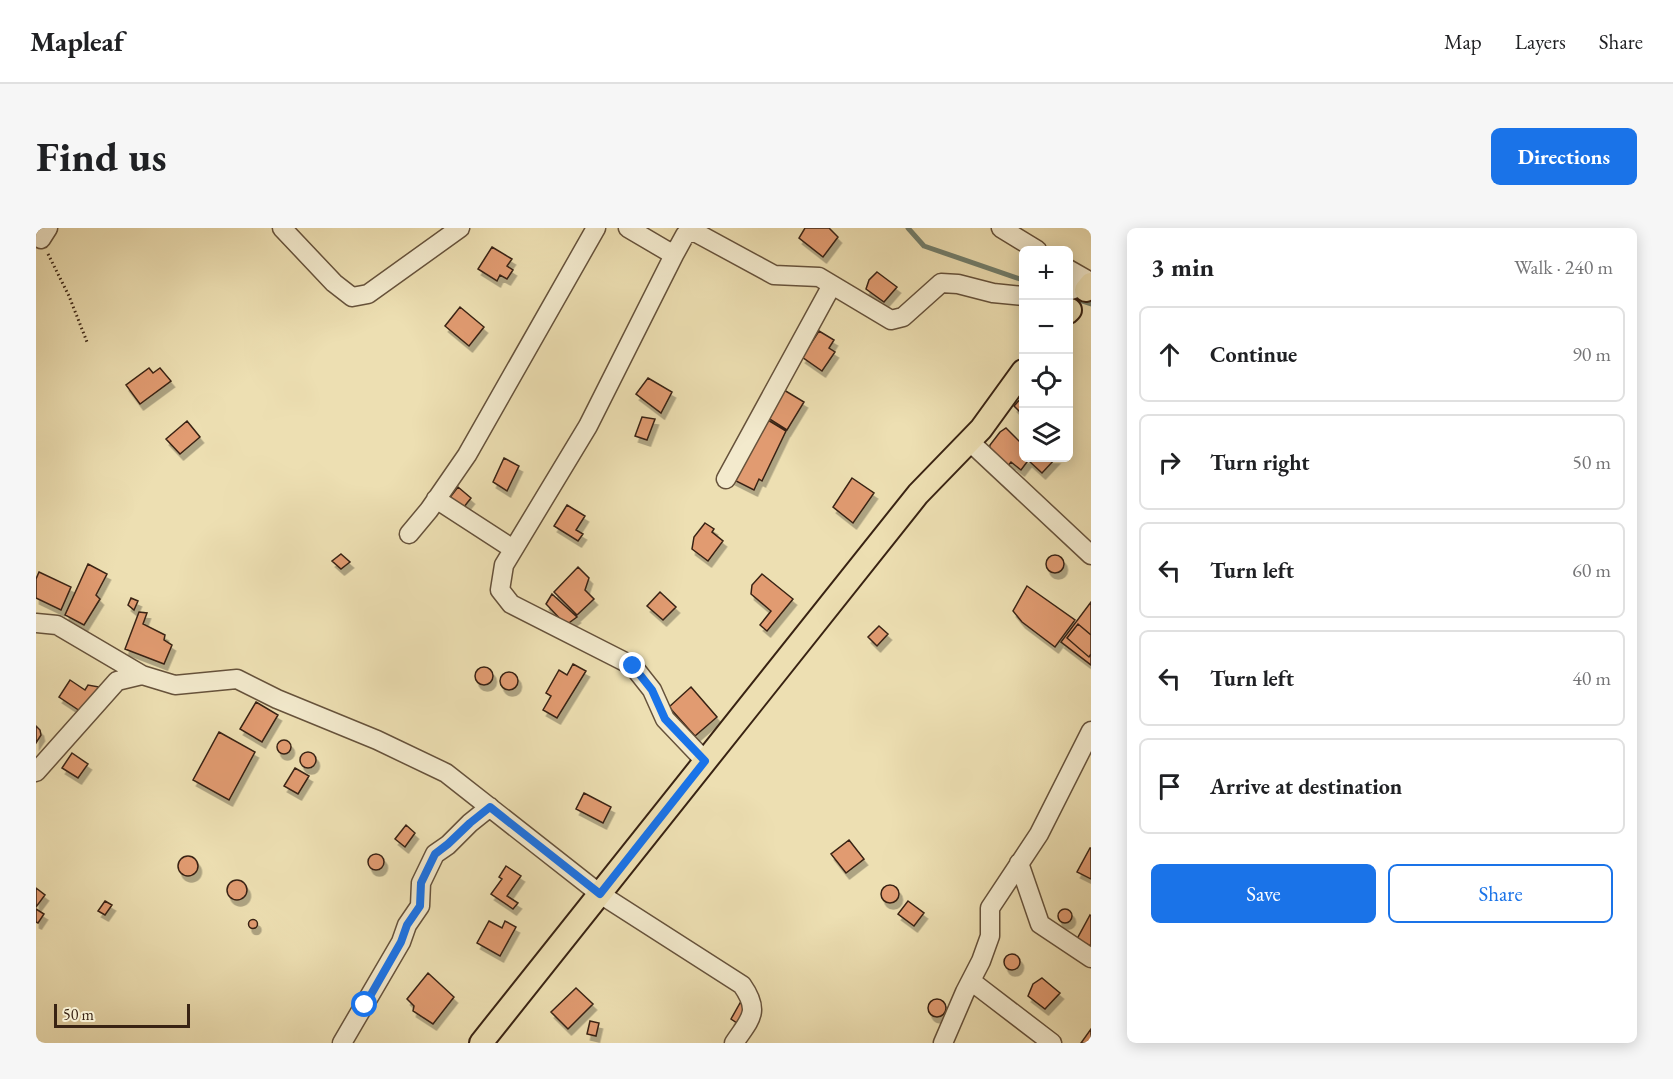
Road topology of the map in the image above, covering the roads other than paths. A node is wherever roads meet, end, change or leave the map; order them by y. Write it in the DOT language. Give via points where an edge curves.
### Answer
graph roads {
  1 [pos="282,228"];
  2 [pos="596,228"];
  3 [pos="628,228"];
  4 [pos="1001,228"];
  5 [pos="449,231"];
  6 [pos="1030,246"];
  7 [pos="674,255"];
  8 [pos="1073,278"];
  9 [pos="832,285"];
  10 [pos="1081,293"];
  11 [pos="1019,296"];
  12 [pos="1019,377"];
  13 [pos="969,441"];
  14 [pos="726,479"];
  15 [pos="436,500"];
  16 [pos="409,534"];
  17 [pos="513,549"];
  18 [pos="1091,555"];
  19 [pos="36,623"];
  20 [pos="142,675"];
  21 [pos="1091,730"];
  22 [pos="705,761"];
  23 [pos="36,772"];
  24 [pos="490,807"];
  25 [pos="1019,863"];
  26 [pos="600,894"];
  27 [pos="1091,958"];
  28 [pos="970,981"];
  29 [pos="342,1043"];
  30 [pos="481,1043"];
  31 [pos="734,1043"];
  32 [pos="943,1043"];
  33 [pos="1052,1043"];
  1 -- 5 [label="street" via="352,297 368,294"];
  2 -- 15 [label="street" via="467,455"];
  3 -- 7 [label="street"];
  4 -- 6 [label="street"];
  7 -- 9 [label="street" via="685,235 693,231 774,275 819,277"];
  7 -- 17 [label="street" via="588,426"];
  8 -- 10 [label="street"];
  9 -- 11 [label="street" via="891,320 903,317 940,283"];
  9 -- 14 [label="street"];
  12 -- 13 [label="main road"];
  13 -- 18 [label="street"];
  13 -- 22 [label="main road" via="918,494"];
  15 -- 16 [label="street"];
  15 -- 17 [label="street"];
  17 -- 22 [label="street" via="504,565 500,590 511,604 633,666 652,690 665,719"];
  19 -- 20 [label="street" via="57,625"];
  20 -- 23 [label="street" via="117,681"];
  20 -- 24 [label="street" via="175,685 237,679 446,773"];
  21 -- 25 [label="street" via="1039,834"];
  22 -- 26 [label="main road"];
  24 -- 26 [label="street"];
  24 -- 29 [label="street" via="435,854 421,883 420,906"];
  25 -- 27 [label="street" via="1040,924"];
  25 -- 28 [label="street" via="990,908 990,936"];
  26 -- 30 [label="main road"];
  26 -- 31 [label="street" via="742,985 752,998 752,1015"];
  28 -- 32 [label="street"];
  28 -- 33 [label="street"];
}
